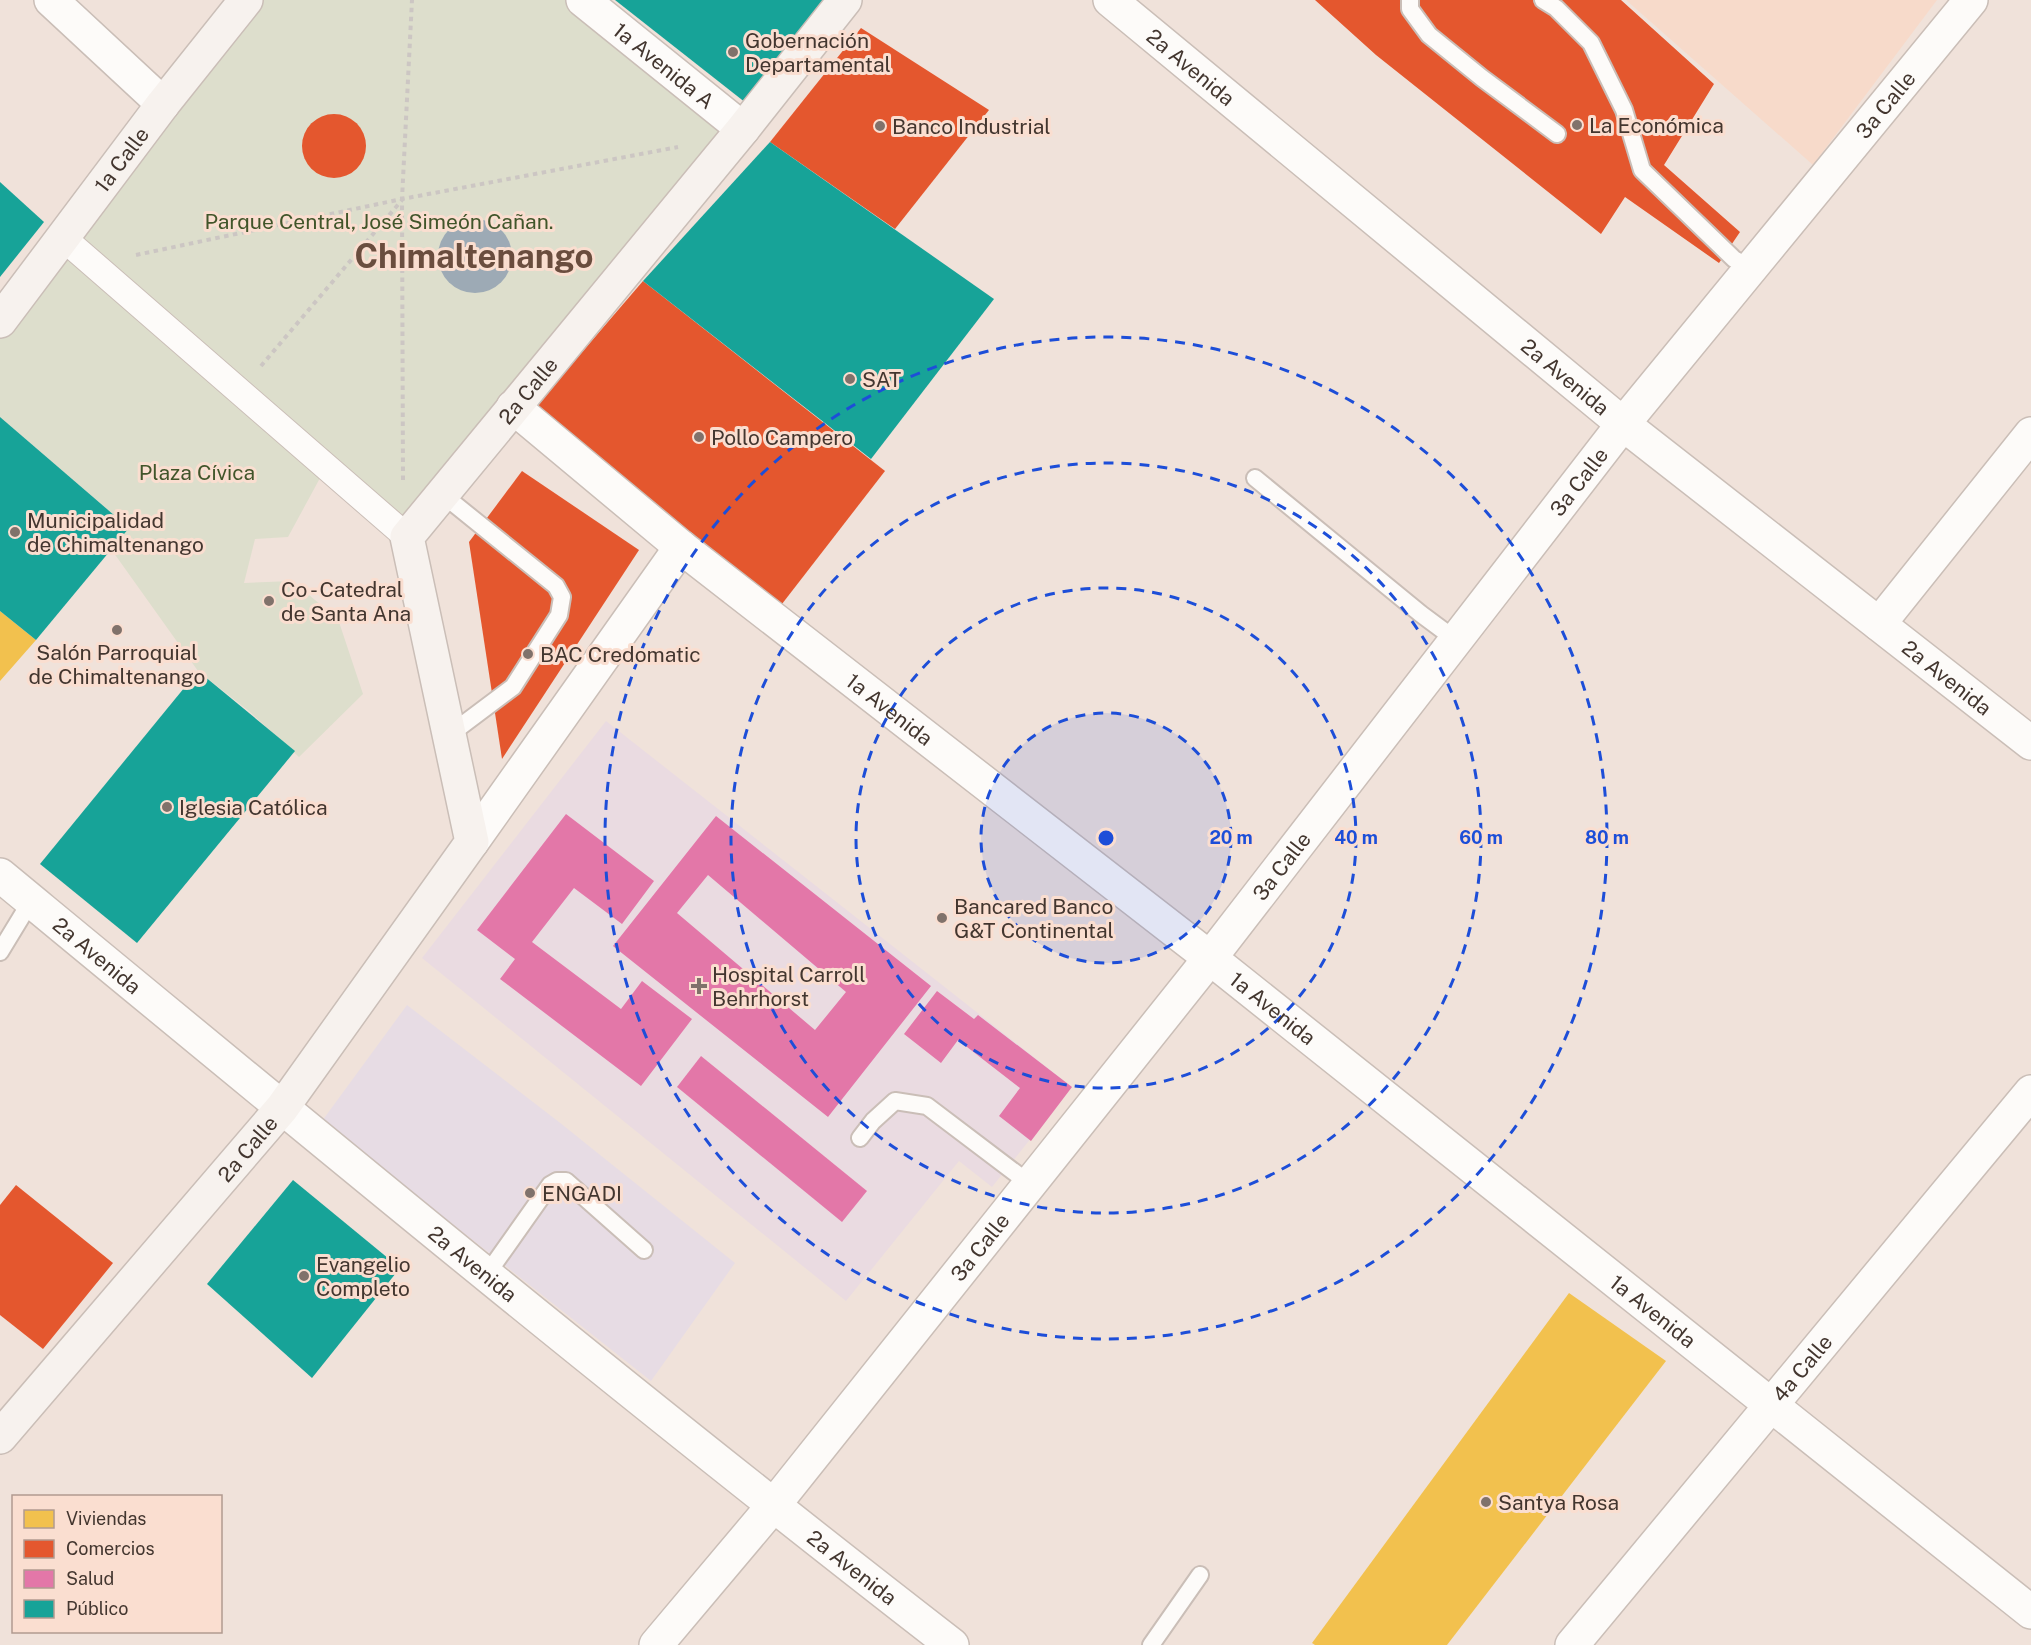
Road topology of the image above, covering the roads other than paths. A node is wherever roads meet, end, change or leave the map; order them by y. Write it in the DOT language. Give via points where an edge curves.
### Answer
graph roads {
  1 [pos="51,0"];
  2 [pos="246,0"];
  3 [pos="584,0"];
  4 [pos="844,0"];
  5 [pos="1110,0"];
  6 [pos="1410,0"];
  7 [pos="1544,0"];
  8 [pos="1971,0"];
  9 [pos="163,104"];
  10 [pos="743,129"];
  11 [pos="1557,134"];
  12 [pos="62,237"];
  13 [pos="1751,268"];
  14 [pos="0,320"];
  15 [pos="513,407"];
  16 [pos="1623,424"];
  17 [pos="2031,434"];
  18 [pos="1255,478"];
  19 [pos="442,494"];
  20 [pos="407,537"];
  21 [pos="681,547"];
  22 [pos="1879,624"];
  23 [pos="1456,640"];
  24 [pos="449,735"];
  25 [pos="2031,742"];
  26 [pos="472,842"];
  27 [pos="0,875"];
  28 [pos="31,901"];
  29 [pos="0,952"];
  30 [pos="1210,958"];
  31 [pos="2031,1092"];
  32 [pos="282,1108"];
  33 [pos="860,1138"];
  34 [pos="1030,1184"];
  35 [pos="644,1250"];
  36 [pos="487,1274"];
  37 [pos="1773,1404"];
  38 [pos="0,1437"];
  39 [pos="773,1506"];
  40 [pos="1200,1575"];
  41 [pos="2031,1612"];
  42 [pos="656,1645"];
  43 [pos="952,1645"];
  44 [pos="1151,1645"];
  45 [pos="1572,1645"];
  1 -- 9 [label="street"];
  2 -- 9 [label="main road, 1a Calle"];
  3 -- 10 [label="street, 1a Avenida A"];
  4 -- 10 [label="main road, 2a Calle"];
  5 -- 16 [label="street, 2a Avenida"];
  6 -- 11 [label="lane" via="1410,9 1429,35"];
  7 -- 13 [label="lane" via="1591,43 1624,110 1642,170 1734,259"];
  8 -- 13 [label="street, 3a Calle"];
  9 -- 12 [label="main road, 1a Calle"];
  10 -- 15 [label="main road, 2a Calle"];
  12 -- 14 [label="main road, 1a Calle"];
  12 -- 20 [label="street"];
  13 -- 16 [label="street, 3a Calle"];
  15 -- 19 [label="main road, 2a Calle"];
  15 -- 21 [label="street, 1a Avenida"];
  16 -- 22 [label="street, 2a Avenida"];
  16 -- 23 [label="street, 3a Calle"];
  17 -- 22 [label="street"];
  18 -- 23 [label="lane"];
  19 -- 20 [label="main road, 2a Calle"];
  19 -- 24 [label="lane" via="556,586 562,597 559,615 513,687"];
  20 -- 24 [label="main road"];
  21 -- 26 [label="street, 2a Calle"];
  21 -- 30 [label="street, 1a Avenida"];
  22 -- 25 [label="street, 2a Avenida"];
  23 -- 30 [label="street, 3a Calle"];
  24 -- 26 [label="main road"];
  26 -- 32 [label="main road, 2a Calle"];
  27 -- 28 [label="street, 2a Avenida"];
  28 -- 29 [label="lane"];
  28 -- 32 [label="street, 2a Avenida"];
  30 -- 34 [label="street, 3a Calle"];
  30 -- 37 [label="street, 1a Avenida"];
  31 -- 37 [label="street, 4a Calle"];
  32 -- 36 [label="street, 2a Avenida"];
  32 -- 38 [label="main road, 2a Calle"];
  33 -- 34 [label="lane" via="895,1101 927,1106"];
  34 -- 39 [label="street, 3a Calle"];
  35 -- 36 [label="lane" via="566,1181 557,1181 550,1185"];
  36 -- 39 [label="street, 2a Avenida"];
  37 -- 41 [label="street, 1a Avenida"];
  37 -- 45 [label="street, 4a Calle"];
  39 -- 42 [label="street, 3a Calle"];
  39 -- 43 [label="street, 2a Avenida"];
  40 -- 44 [label="lane"];
}
